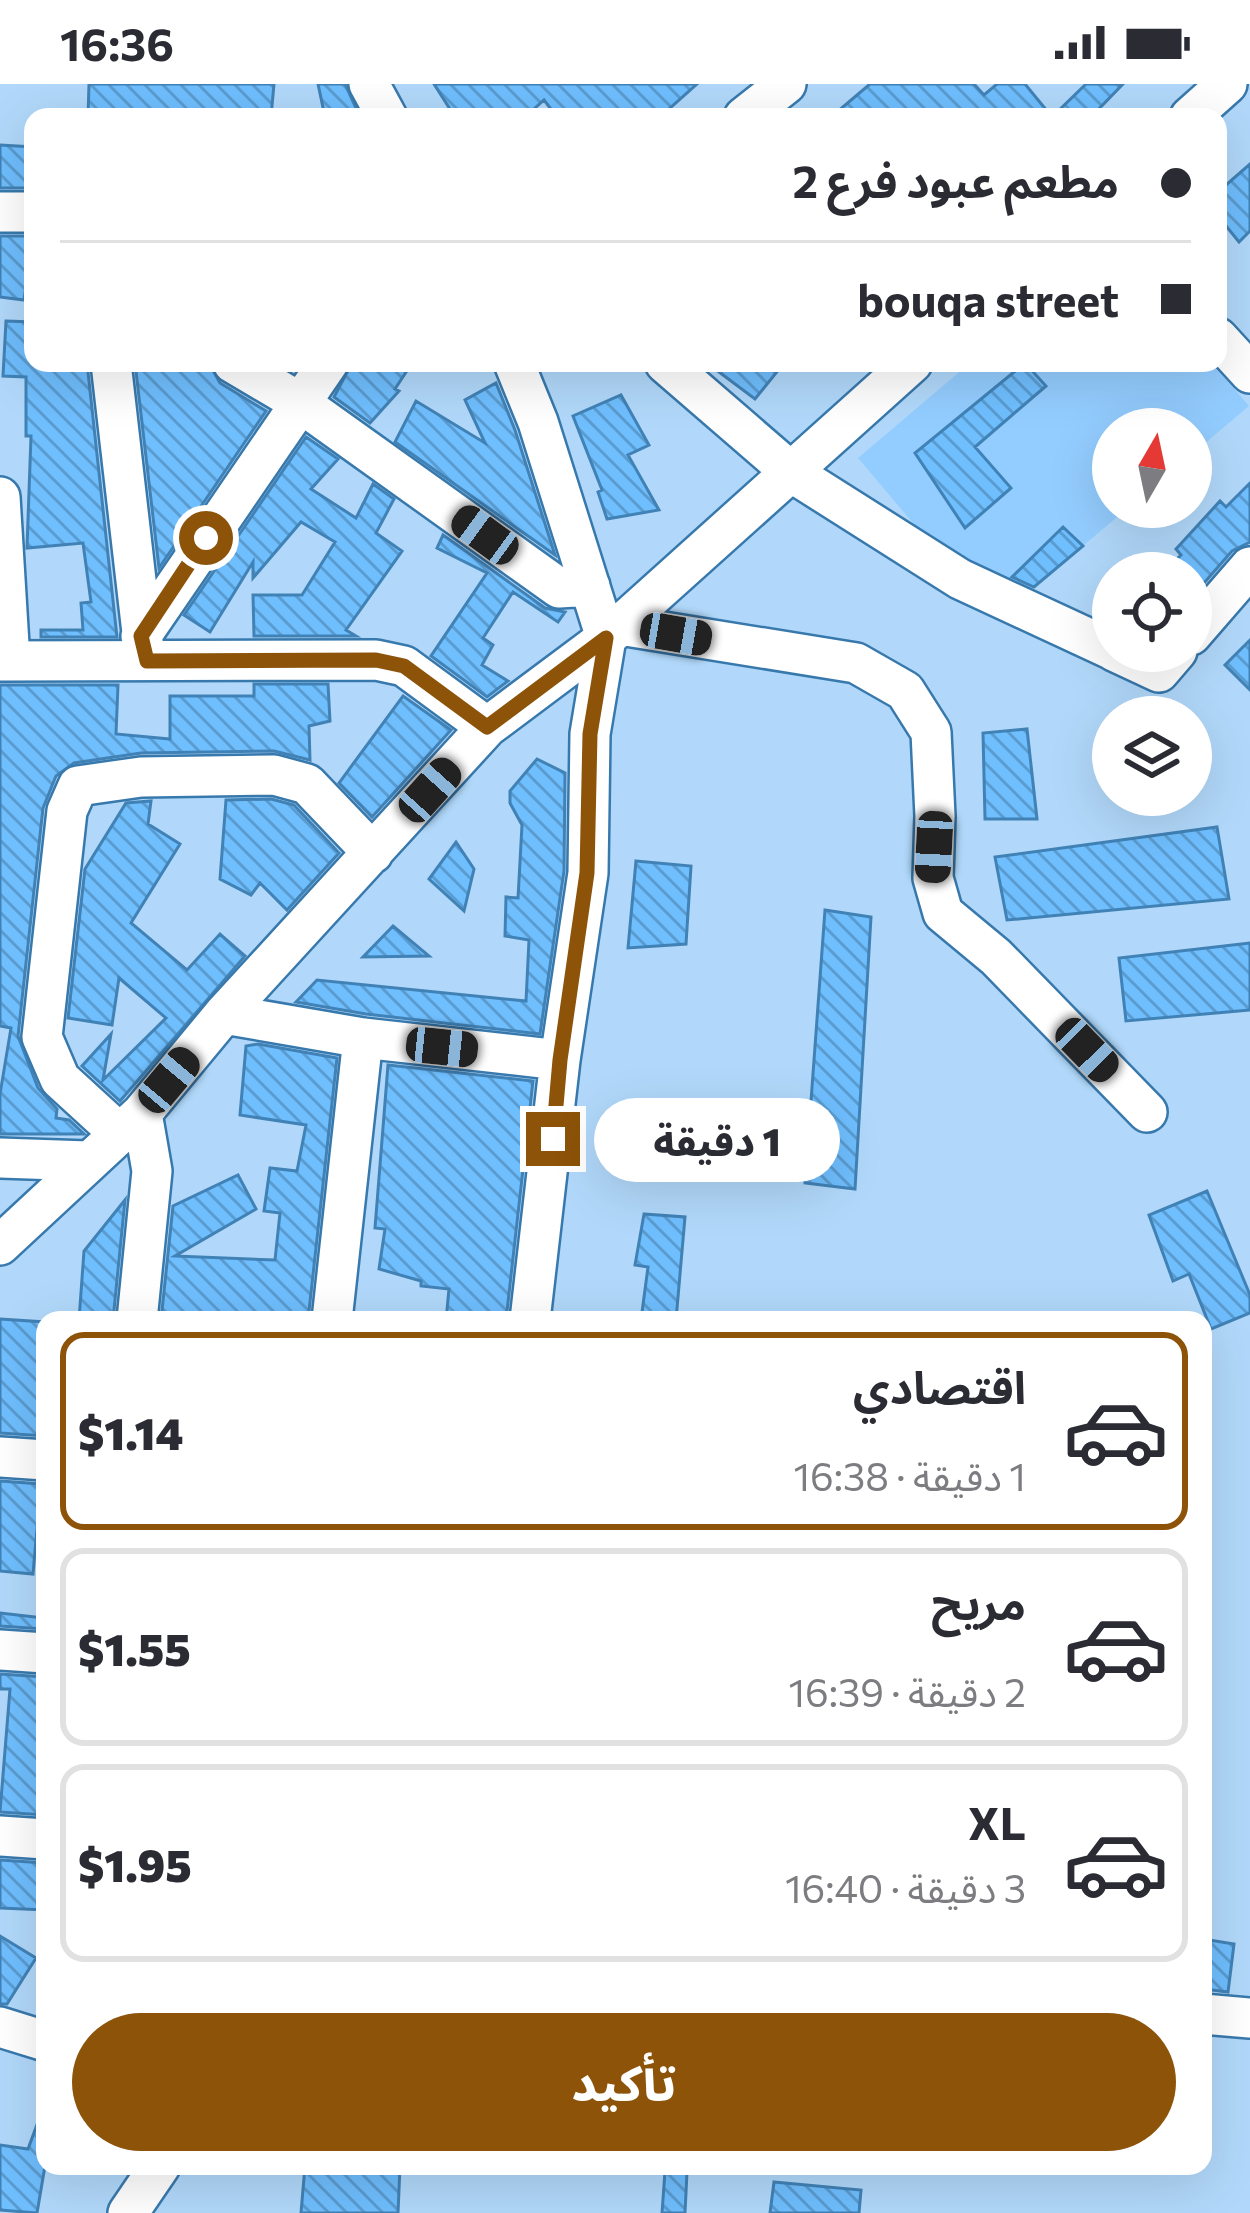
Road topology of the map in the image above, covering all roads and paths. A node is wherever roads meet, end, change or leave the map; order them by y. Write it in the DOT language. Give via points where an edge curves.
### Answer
graph roads {
  1 [pos="785,84"];
  2 [pos="1227,84"];
  3 [pos="755,108"];
  4 [pos="1200,108"];
  5 [pos="1227,348"];
  6 [pos="112,372"];
  7 [pos="248,372"];
  8 [pos="321,372"];
  9 [pos="518,372"];
  10 [pos="674,372"];
  11 [pos="902,372"];
  12 [pos="1250,373"];
  13 [pos="299,402"];
  14 [pos="791,472"];
  15 [pos="0,497"];
  16 [pos="1250,567"];
  17 [pos="590,586"];
  18 [pos="1212,611"];
  19 [pos="613,632"];
  20 [pos="1092,641"];
  21 [pos="144,648"];
  22 [pos="5,661"];
  23 [pos="487,727"];
  24 [pos="373,853"];
  25 [pos="224,1014"];
  26 [pos="363,1038"];
  27 [pos="560,1060"];
  28 [pos="1147,1112"];
  29 [pos="130,1123"];
  30 [pos="0,1158"];
  31 [pos="88,1161"];
  32 [pos="0,1245"];
  33 [pos="138,1311"];
  34 [pos="333,1311"];
  35 [pos="531,1311"];
  36 [pos="0,1457"];
  37 [pos="36,1459"];
  38 [pos="0,1650"];
  39 [pos="36,1652"];
  40 [pos="0,1836"];
  41 [pos="36,1838"];
  42 [pos="1212,2015"];
  43 [pos="1250,2018"];
  44 [pos="0,2027"];
  45 [pos="36,2038"];
  46 [pos="154,2175"];
  47 [pos="128,2213"];
  1 -- 3 [label="street"];
  2 -- 4 [label="street"];
  5 -- 12 [label="street"];
  6 -- 21 [label="street"];
  7 -- 13 [label="street"];
  8 -- 13 [label="street"];
  9 -- 17 [label="street"];
  10 -- 14 [label="street"];
  11 -- 14 [label="street"];
  13 -- 17 [label="street" via="559,588"];
  13 -- 21 [label="street"];
  14 -- 19 [label="street"];
  14 -- 20 [label="street" via="960,579"];
  15 -- 22 [label="street"];
  16 -- 18 [label="street"];
  17 -- 19 [label="street"];
  19 -- 23 [label="street"];
  19 -- 27 [label="street" via="590,734 587,873"];
  19 -- 28 [label="street" via="856,664 905,691 932,732 933,878 944,913"];
  21 -- 22 [label="street"];
  21 -- 23 [label="street" via="404,666"];
  23 -- 24 [label="street"];
  24 -- 25 [label="street"];
  24 -- 29 [label="street" via="307,784 274,775 78,786 67,811 42,1037 60,1079"];
  25 -- 26 [label="street"];
  25 -- 29 [label="street"];
  26 -- 27 [label="street"];
  26 -- 34 [label="street"];
  27 -- 35 [label="street"];
  29 -- 31 [label="street"];
  29 -- 33 [label="street" via="152,1171"];
  30 -- 31 [label="street"];
  31 -- 32 [label="street"];
  36 -- 37 [label="street"];
  38 -- 39 [label="street"];
  40 -- 41 [label="street"];
  42 -- 43 [label="street"];
  44 -- 45 [label="street"];
  46 -- 47 [label="street"];
}
